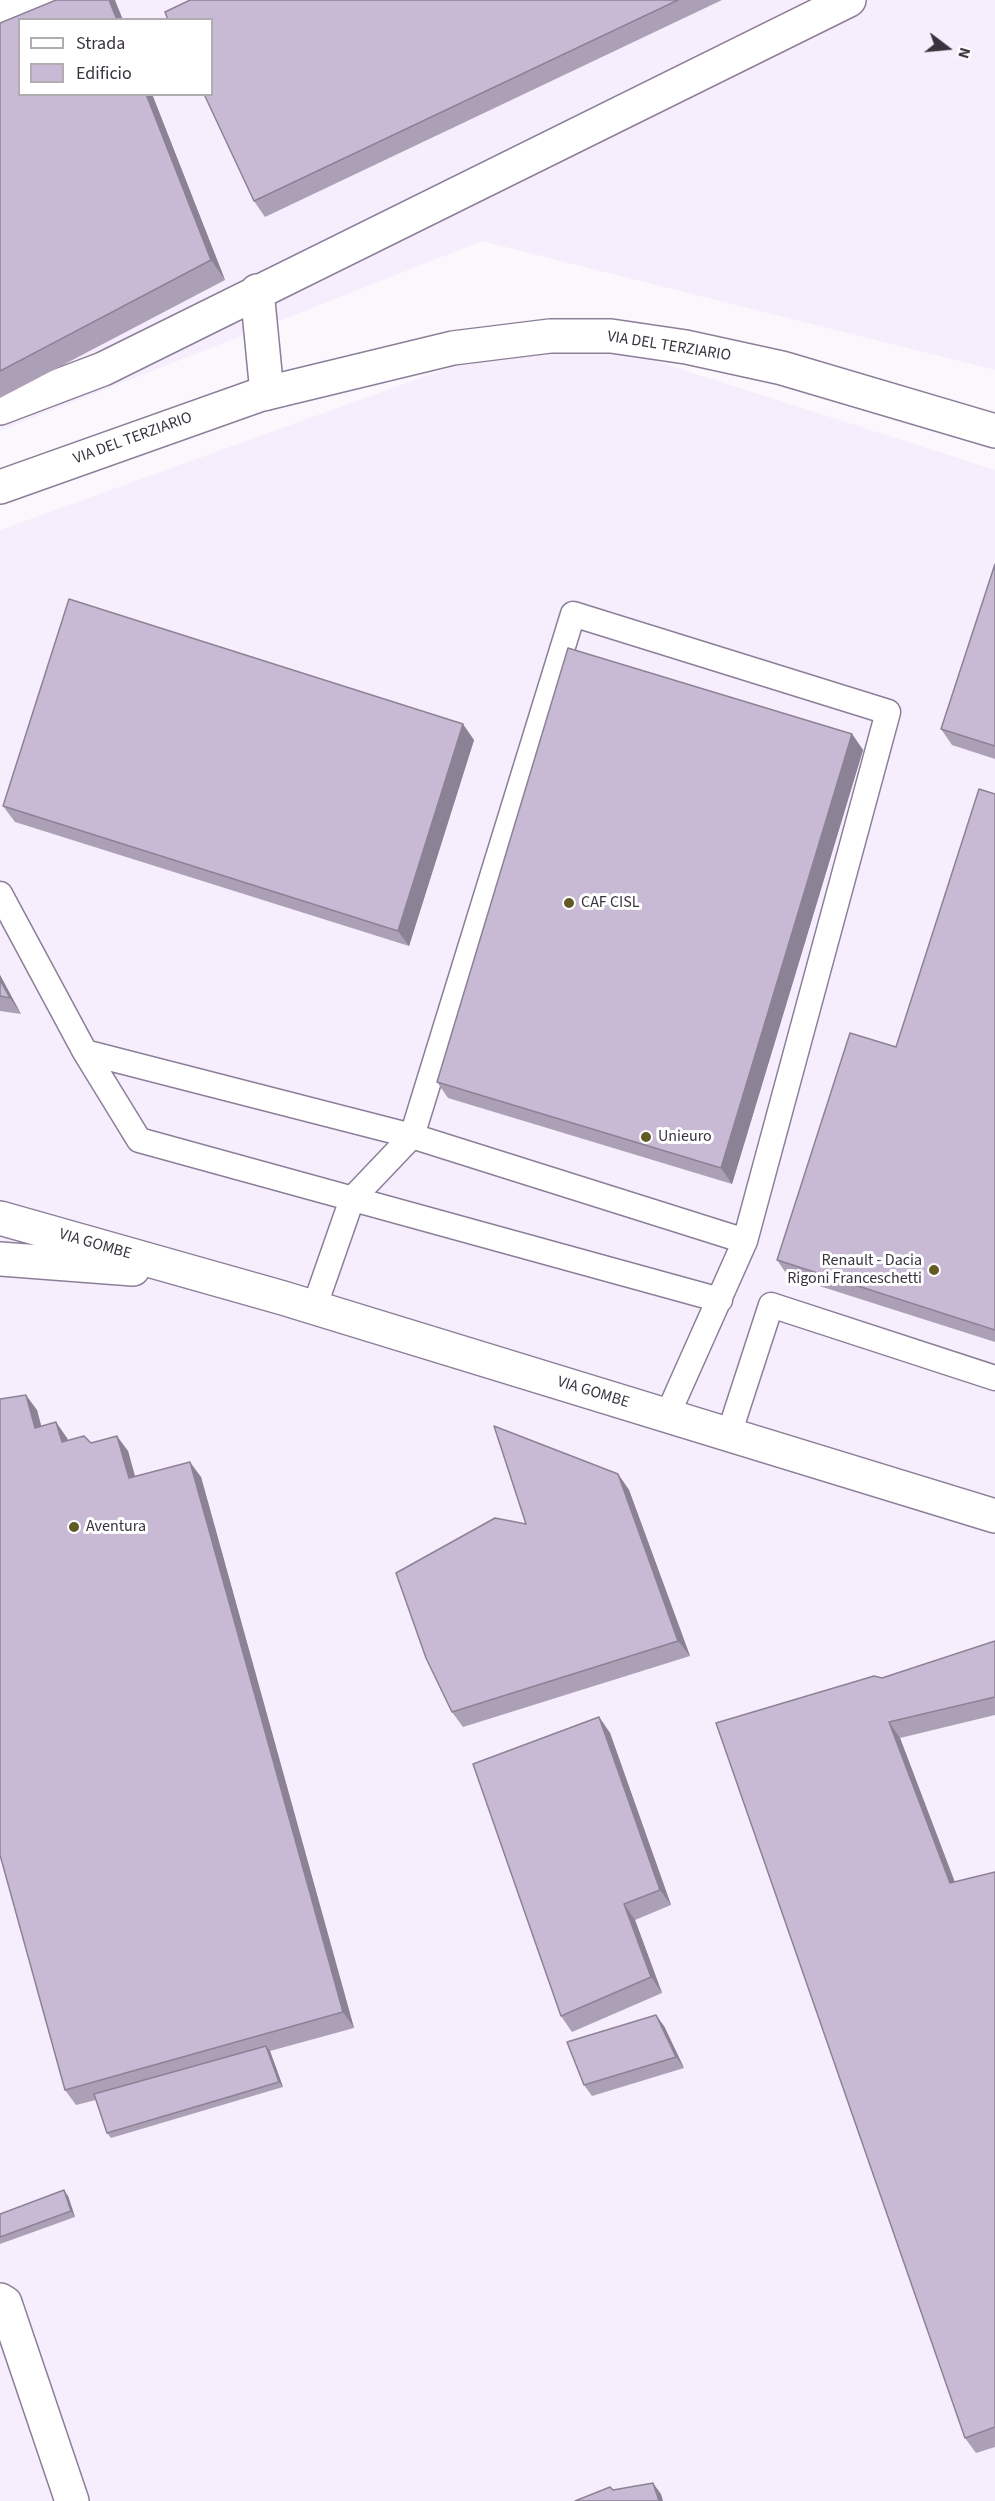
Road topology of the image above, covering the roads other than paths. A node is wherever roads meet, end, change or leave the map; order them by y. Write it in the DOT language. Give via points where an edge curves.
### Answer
graph roads {
  1 [pos="38,0"];
  2 [pos="849,0"];
  3 [pos="0,17"];
  4 [pos="257,291"];
  5 [pos="267,393"];
  6 [pos="0,408"];
  7 [pos="995,431"];
  8 [pos="0,487"];
  9 [pos="0,894"];
  10 [pos="85,1052"];
  11 [pos="412,1136"];
  12 [pos="352,1199"];
  13 [pos="0,1218"];
  14 [pos="745,1241"];
  15 [pos="0,1259"];
  16 [pos="190,1272"];
  17 [pos="720,1300"];
  18 [pos="314,1308"];
  19 [pos="995,1378"];
  20 [pos="667,1416"];
  21 [pos="729,1434"];
  22 [pos="995,1516"];
  23 [pos="0,2300"];
  24 [pos="72,2501"];
  1 -- 3 [label="main road"];
  2 -- 4 [label="main road"];
  4 -- 5 [label="main road"];
  4 -- 6 [label="main road" via="103,369"];
  5 -- 7 [label="main road, VIA DEL TERZIARIO" via="453,348 550,336 611,336 783,368"];
  5 -- 8 [label="main road, VIA DEL TERZIARIO"];
  9 -- 10 [label="lane"];
  10 -- 11 [label="lane"];
  10 -- 12 [label="lane" via="139,1140"];
  11 -- 12 [label="lane"];
  11 -- 14 [label="lane"];
  11 -- 14 [label="lane" via="573,614 888,712"];
  12 -- 17 [label="lane"];
  12 -- 18 [label="lane"];
  13 -- 16 [label="main road, VIA GOMBE"];
  14 -- 17 [label="lane"];
  15 -- 16 [label="main road, VIA GOMBE"];
  16 -- 18 [label="main road, VIA GOMBE"];
  17 -- 20 [label="lane"];
  18 -- 20 [label="main road, VIA GOMBE"];
  19 -- 21 [label="lane" via="771,1305"];
  20 -- 21 [label="main road, VIA GOMBE"];
  21 -- 22 [label="main road, VIA GOMBE"];
  23 -- 24 [label="main road" via="5,2303"];
}
